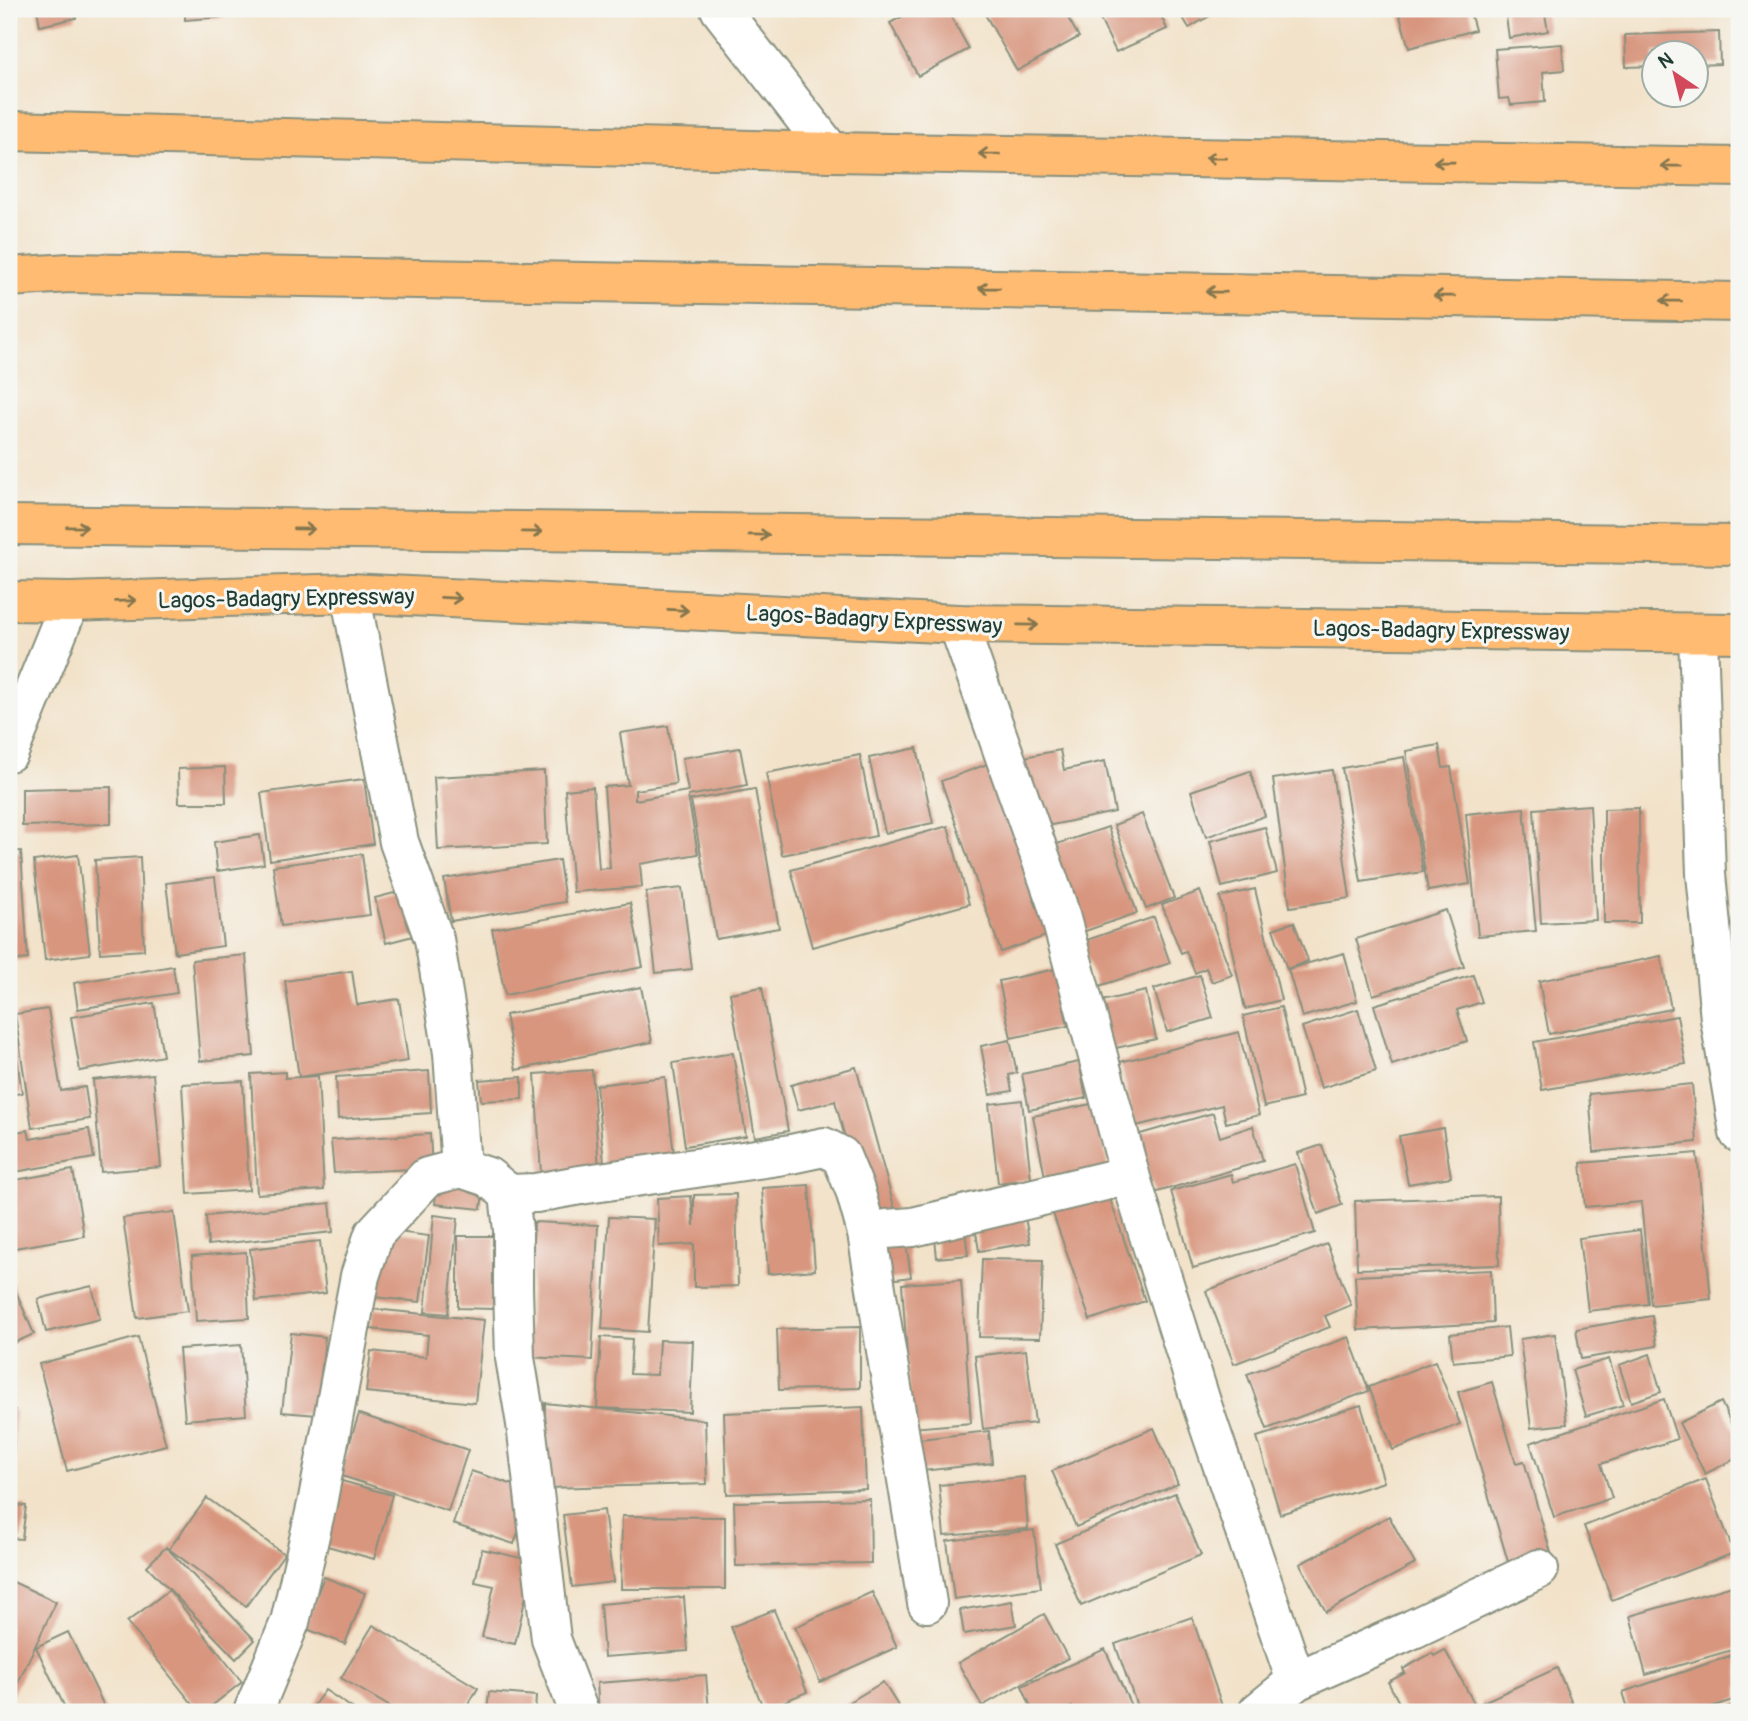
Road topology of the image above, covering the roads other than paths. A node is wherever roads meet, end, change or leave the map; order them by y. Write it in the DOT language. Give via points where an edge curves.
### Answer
graph roads {
  1 [pos="720,9"];
  2 [pos="9,131"];
  3 [pos="831,152"];
  4 [pos="1739,167"];
  5 [pos="9,277"];
  6 [pos="1739,302"];
  7 [pos="9,524"];
  8 [pos="1739,545"];
  9 [pos="350,593"];
  10 [pos="9,601"];
  11 [pos="70,602"];
  12 [pos="958,624"];
  13 [pos="1739,633"];
  14 [pos="1698,634"];
  15 [pos="9,752"];
  16 [pos="1739,1133"];
  17 [pos="461,1168"];
  18 [pos="1130,1175"];
  19 [pos="509,1194"];
  20 [pos="867,1233"];
  21 [pos="1539,1569"];
  22 [pos="927,1603"];
  23 [pos="1296,1681"];
  24 [pos="253,1712"];
  25 [pos="579,1712"];
  26 [pos="1258,1712"];
  1 -- 3 [label="street"];
  2 -- 3 [label="main road"];
  4 -- 3 [label="main road, one-way"];
  6 -- 5 [label="main road, one-way" via="69,273"];
  7 -- 8 [label="main road, one-way"];
  11 -- 9 [label="main road, Lagos-Badagry Expressway, one-way"];
  9 -- 12 [label="main road, Lagos-Badagry Expressway, one-way"];
  9 -- 17 [label="street" via="399,842 434,939 453,1053"];
  10 -- 11 [label="main road, Lagos-Badagry Expressway"];
  11 -- 15 [label="street"];
  12 -- 14 [label="main road, Lagos-Badagry Expressway, one-way"];
  12 -- 18 [label="street" via="1057,904"];
  13 -- 14 [label="main road, Lagos-Badagry Expressway"];
  14 -- 16 [label="street" via="1706,874 1720,1018"];
  17 -- 19 [label="street" via="488,1177"];
  17 -- 24 [label="street" via="427,1177 374,1234 360,1276 290,1622"];
  18 -- 20 [label="street" via="912,1227"];
  18 -- 23 [label="street"];
  19 -- 20 [label="street" via="824,1147 842,1156"];
  19 -- 25 [label="street" via="515,1358 551,1639"];
  20 -- 22 [label="street"];
  21 -- 23 [label="street"];
  23 -- 26 [label="street"];
}
